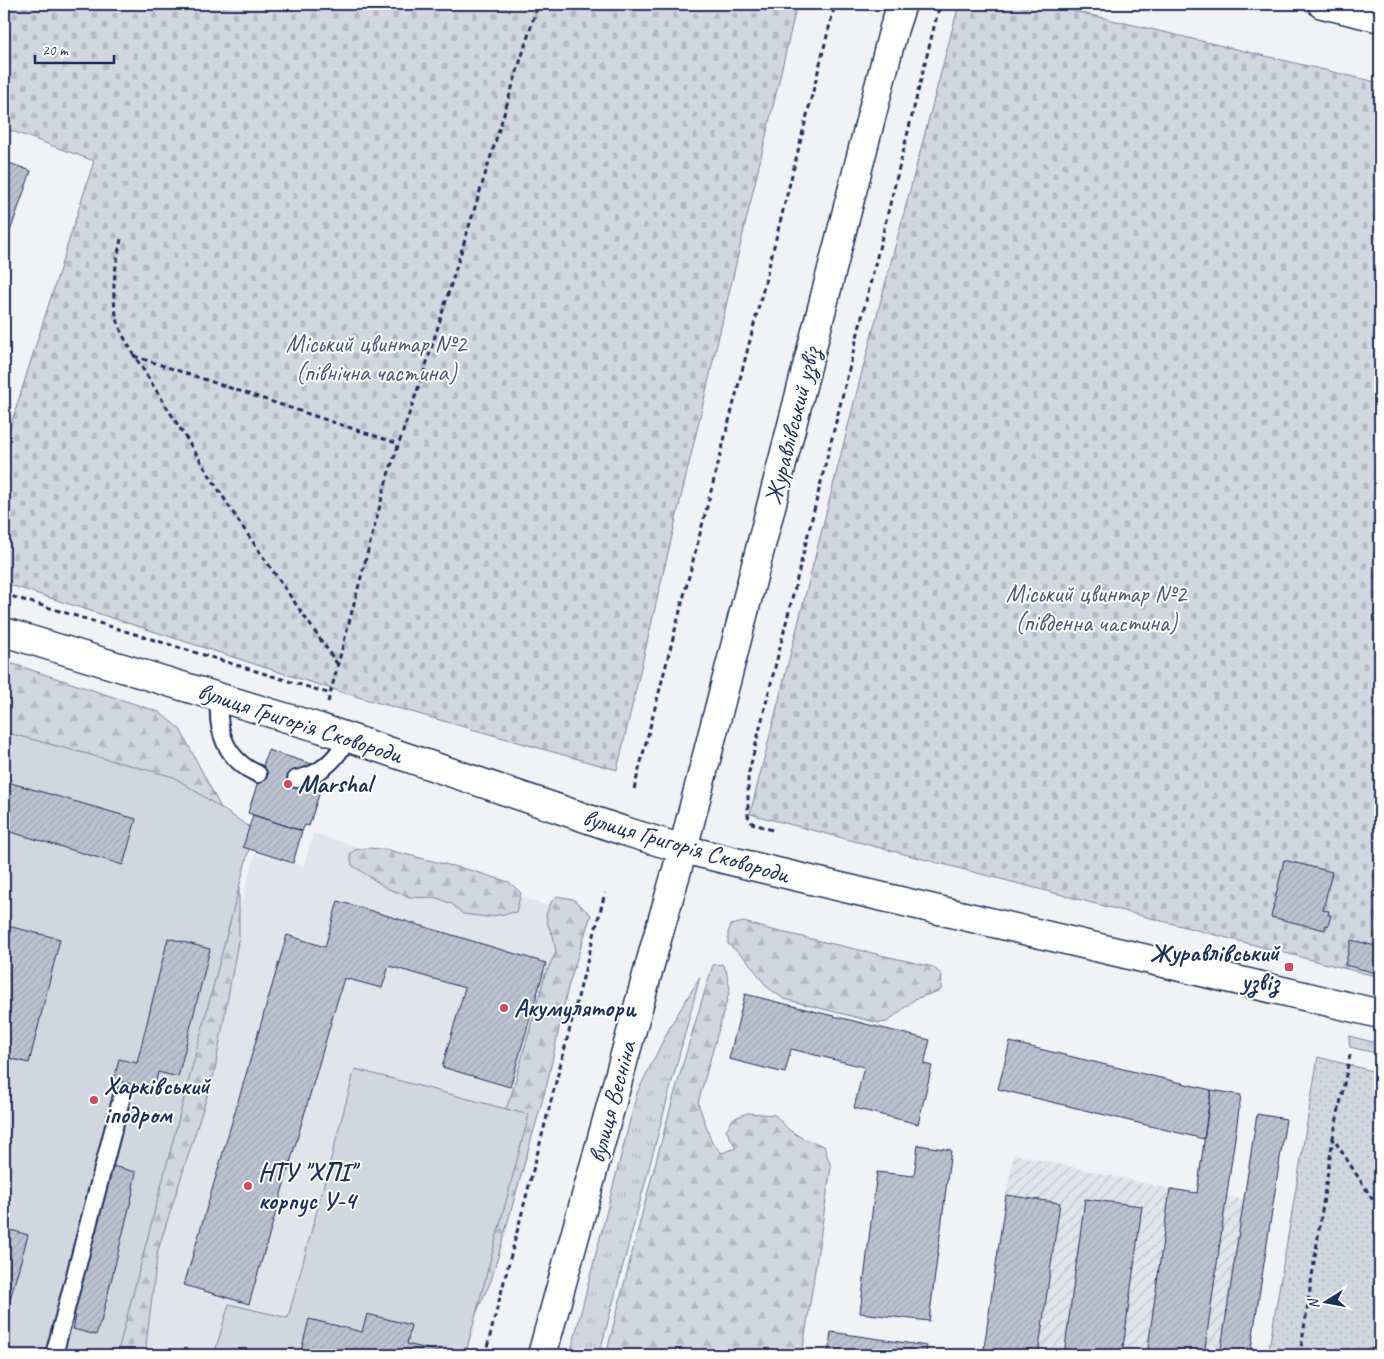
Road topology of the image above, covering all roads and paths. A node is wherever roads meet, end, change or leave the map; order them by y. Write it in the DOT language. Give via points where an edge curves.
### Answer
graph roads {
  1 [pos="538,4"];
  2 [pos="834,4"];
  3 [pos="902,4"];
  4 [pos="942,4"];
  5 [pos="1322,4"];
  6 [pos="1380,18"];
  7 [pos="121,239"];
  8 [pos="134,355"];
  9 [pos="399,444"];
  10 [pos="4,594"];
  11 [pos="4,632"];
  12 [pos="338,665"];
  13 [pos="331,694"];
  14 [pos="220,697"];
  15 [pos="320,728"];
  16 [pos="348,737"];
  17 [pos="258,774"];
  18 [pos="296,779"];
  19 [pos="634,788"];
  20 [pos="772,830"];
  21 [pos="683,849"];
  22 [pos="605,893"];
  23 [pos="1380,1014"];
  24 [pos="1350,1055"];
  25 [pos="122,1096"];
  26 [pos="1333,1138"];
  27 [pos="1380,1211"];
  28 [pos="54,1355"];
  29 [pos="485,1355"];
  30 [pos="542,1355"];
  31 [pos="1300,1355"];
  1 -- 9 [label="path"];
  2 -- 19 [label="path"];
  3 -- 21 [label="main road, Журавлівський узвіз"];
  4 -- 20 [label="path" via="748,776 748,816 752,822"];
  5 -- 6 [label="main road"];
  7 -- 8 [label="path" via="114,279 115,306 119,327"];
  8 -- 9 [label="path"];
  8 -- 12 [label="path" via="237,519"];
  9 -- 12 [label="path"];
  10 -- 13 [label="path"];
  11 -- 14 [label="main road, вулиця Григорія Сковороди"];
  12 -- 13 [label="path"];
  13 -- 15 [label="path"];
  14 -- 15 [label="main road, вулиця Григорія Сковороди"];
  14 -- 17 [label="lane" via="218,719 227,746 238,761"];
  15 -- 16 [label="main road, вулиця Григорія Сковороди"];
  16 -- 18 [label="lane" via="331,762 307,777"];
  16 -- 21 [label="main road, вулиця Григорія Сковороди"];
  21 -- 23 [label="main road, вулиця Григорія Сковороди"];
  21 -- 30 [label="main road, вулиця Весніна"];
  22 -- 29 [label="path"];
  24 -- 26 [label="path"];
  25 -- 28 [label="lane"];
  26 -- 27 [label="path"];
  26 -- 31 [label="path"];
}
